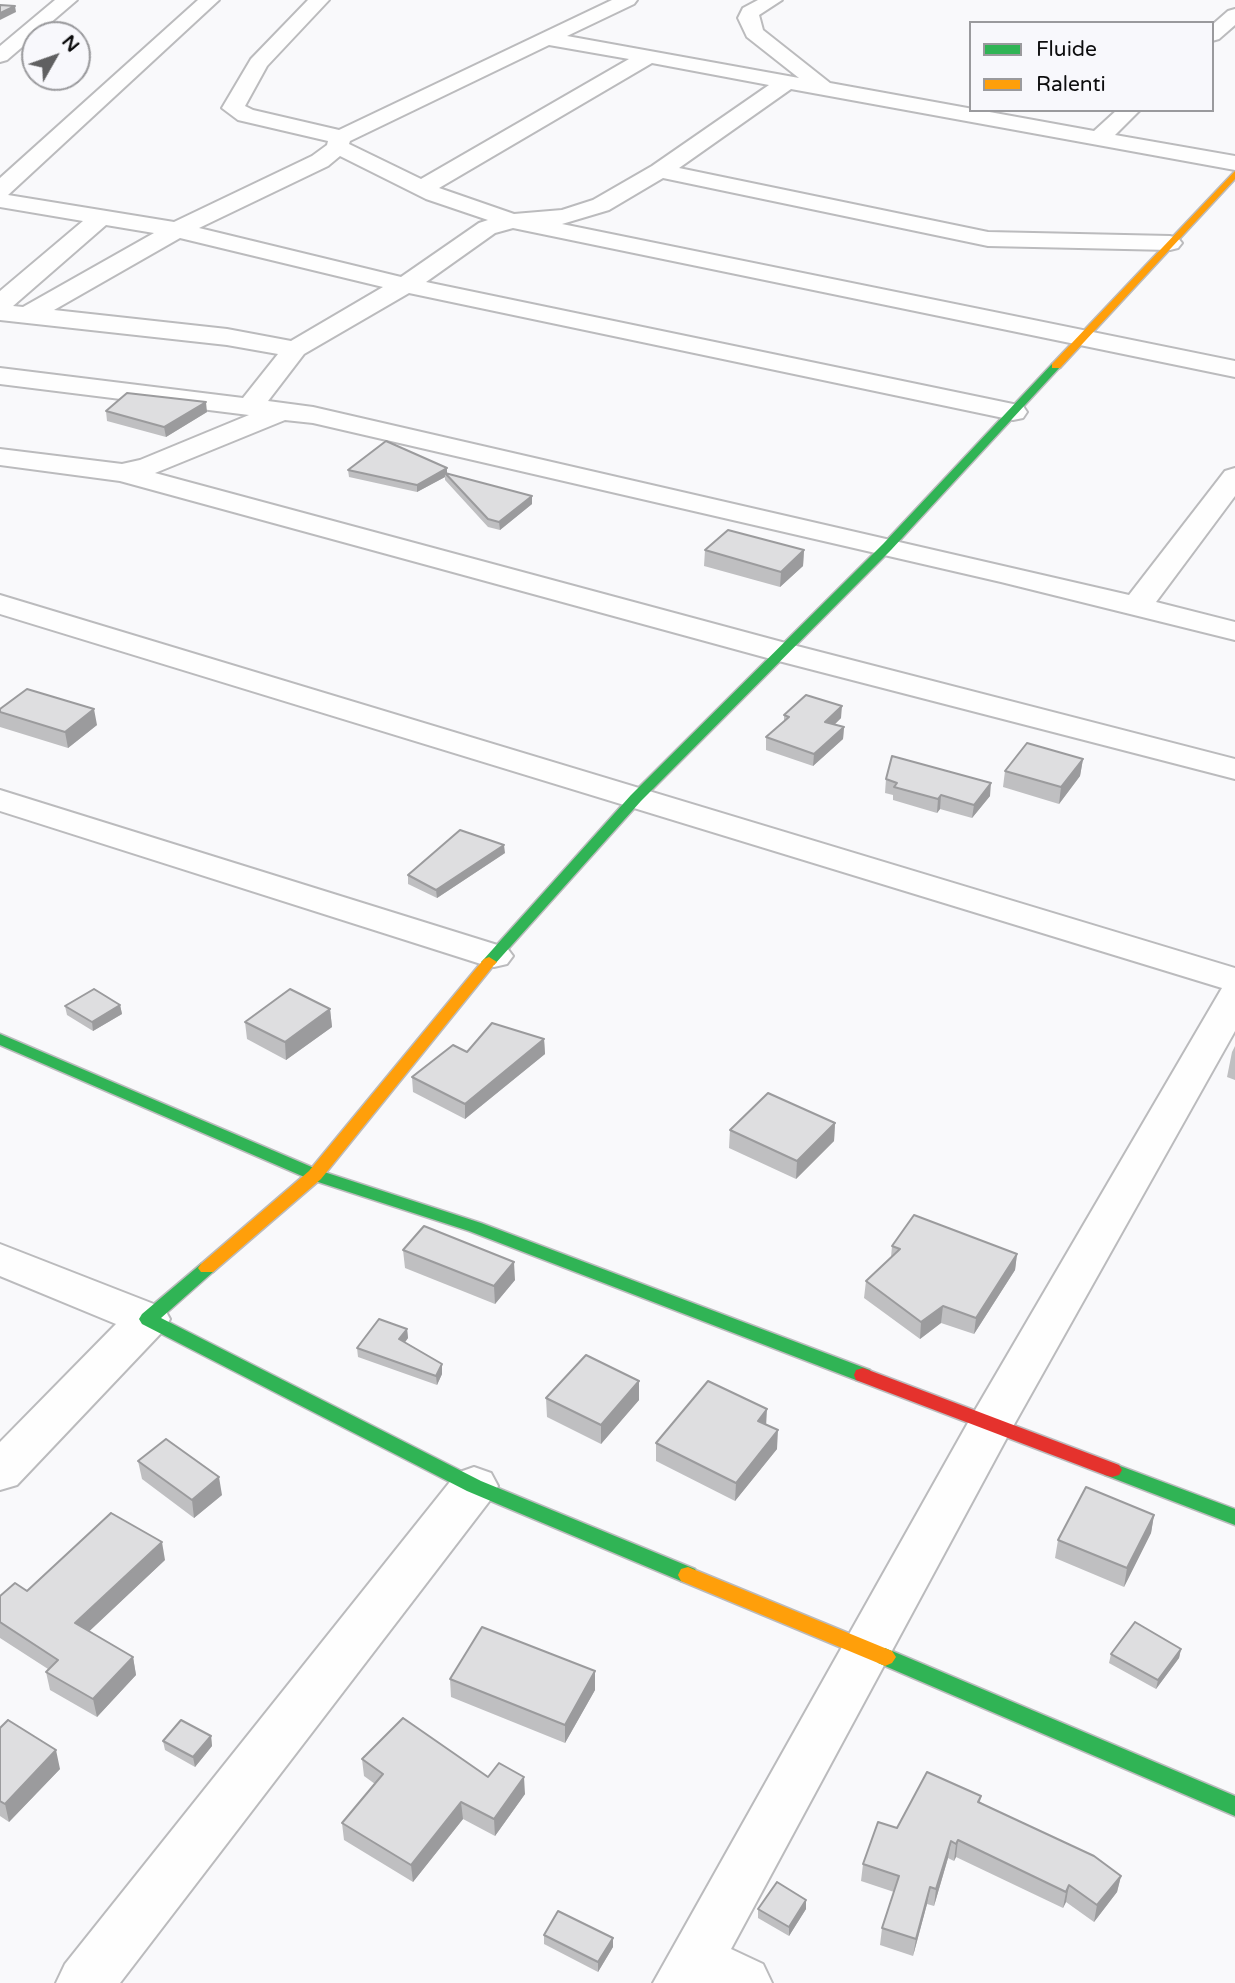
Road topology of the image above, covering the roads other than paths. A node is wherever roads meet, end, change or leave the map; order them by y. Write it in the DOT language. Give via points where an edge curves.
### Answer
graph roads {
  1 [pos="67,0"];
  2 [pos="209,0"];
  3 [pos="320,0"];
  4 [pos="627,0"];
  5 [pos="772,0"];
  6 [pos="1235,15"];
  7 [pos="1214,33"];
  8 [pos="545,38"];
  9 [pos="0,56"];
  10 [pos="648,57"];
  11 [pos="788,82"];
  12 [pos="826,89"];
  13 [pos="1128,112"];
  14 [pos="1099,138"];
  15 [pos="339,143"];
  16 [pos="1235,163"];
  17 [pos="660,171"];
  18 [pos="1235,174"];
  19 [pos="5,181"];
  20 [pos="422,188"];
  21 [pos="0,200"];
  22 [pos="103,216"];
  23 [pos="512,221"];
  24 [pos="177,230"];
  25 [pos="1170,243"];
  26 [pos="405,285"];
  27 [pos="0,304"];
  28 [pos="0,312"];
  29 [pos="27,315"];
  30 [pos="1083,337"];
  31 [pos="295,349"];
  32 [pos="1235,369"];
  33 [pos="0,376"];
  34 [pos="250,407"];
  35 [pos="284,411"];
  36 [pos="1013,412"];
  37 [pos="0,457"];
  38 [pos="122,473"];
  39 [pos="1235,477"];
  40 [pos="887,547"];
  41 [pos="0,604"];
  42 [pos="1136,607"];
  43 [pos="1235,631"];
  44 [pos="782,652"];
  45 [pos="1235,769"];
  46 [pos="636,798"];
  47 [pos="0,800"];
  48 [pos="494,956"];
  49 [pos="1235,980"];
  50 [pos="1235,997"];
  51 [pos="0,1039"];
  52 [pos="315,1175"];
  53 [pos="0,1259"];
  54 [pos="148,1319"];
  55 [pos="991,1423"];
  56 [pos="0,1472"];
  57 [pos="474,1486"];
  58 [pos="1235,1517"];
  59 [pos="867,1649"];
  60 [pos="1235,1806"];
  61 [pos="707,1975"];
  62 [pos="85,1983"];
  1 -- 9 [label="street"];
  2 -- 19 [label="street"];
  3 -- 15 [label="street" via="258,63 233,108 246,115 324,131"];
  4 -- 8 [label="street"];
  5 -- 12 [label="street" via="750,12 754,33"];
  6 -- 7 [label="street"];
  8 -- 10 [label="street"];
  8 -- 15 [label="street"];
  10 -- 11 [label="street"];
  10 -- 20 [label="street"];
  11 -- 12 [label="street"];
  11 -- 17 [label="street"];
  12 -- 14 [label="street"];
  13 -- 14 [label="street"];
  14 -- 16 [label="street"];
  15 -- 20 [label="street"];
  15 -- 24 [label="street" via="320,161"];
  17 -- 23 [label="street" via="601,205 564,217"];
  17 -- 25 [label="street" via="988,239"];
  18 -- 25 [label="street"];
  20 -- 23 [label="street"];
  21 -- 22 [label="street"];
  22 -- 24 [label="street"];
  22 -- 27 [label="street"];
  23 -- 26 [label="street" via="487,228"];
  23 -- 30 [label="street"];
  24 -- 26 [label="street"];
  24 -- 29 [label="street"];
  25 -- 30 [label="street"];
  26 -- 31 [label="street"];
  26 -- 36 [label="street"];
  28 -- 29 [label="street"];
  29 -- 31 [label="street"];
  30 -- 32 [label="street"];
  30 -- 36 [label="street"];
  31 -- 34 [label="street"];
  33 -- 34 [label="street"];
  34 -- 35 [label="street"];
  35 -- 38 [label="street"];
  35 -- 40 [label="street"];
  36 -- 40 [label="street"];
  37 -- 38 [label="street"];
  38 -- 44 [label="street"];
  39 -- 42 [label="street"];
  40 -- 42 [label="street"];
  40 -- 44 [label="street"];
  41 -- 46 [label="street"];
  42 -- 43 [label="street"];
  44 -- 45 [label="street"];
  44 -- 46 [label="street"];
  46 -- 48 [label="street"];
  46 -- 49 [label="street"];
  47 -- 48 [label="street"];
  48 -- 52 [label="street"];
  50 -- 55 [label="street"];
  51 -- 52 [label="street"];
  52 -- 54 [label="street"];
  52 -- 55 [label="street" via="475,1227"];
  53 -- 54 [label="street"];
  54 -- 56 [label="street"];
  54 -- 57 [label="street"];
  55 -- 58 [label="street"];
  55 -- 59 [label="street"];
  57 -- 59 [label="street"];
  57 -- 62 [label="street"];
  59 -- 60 [label="street"];
  59 -- 61 [label="street"];
}
